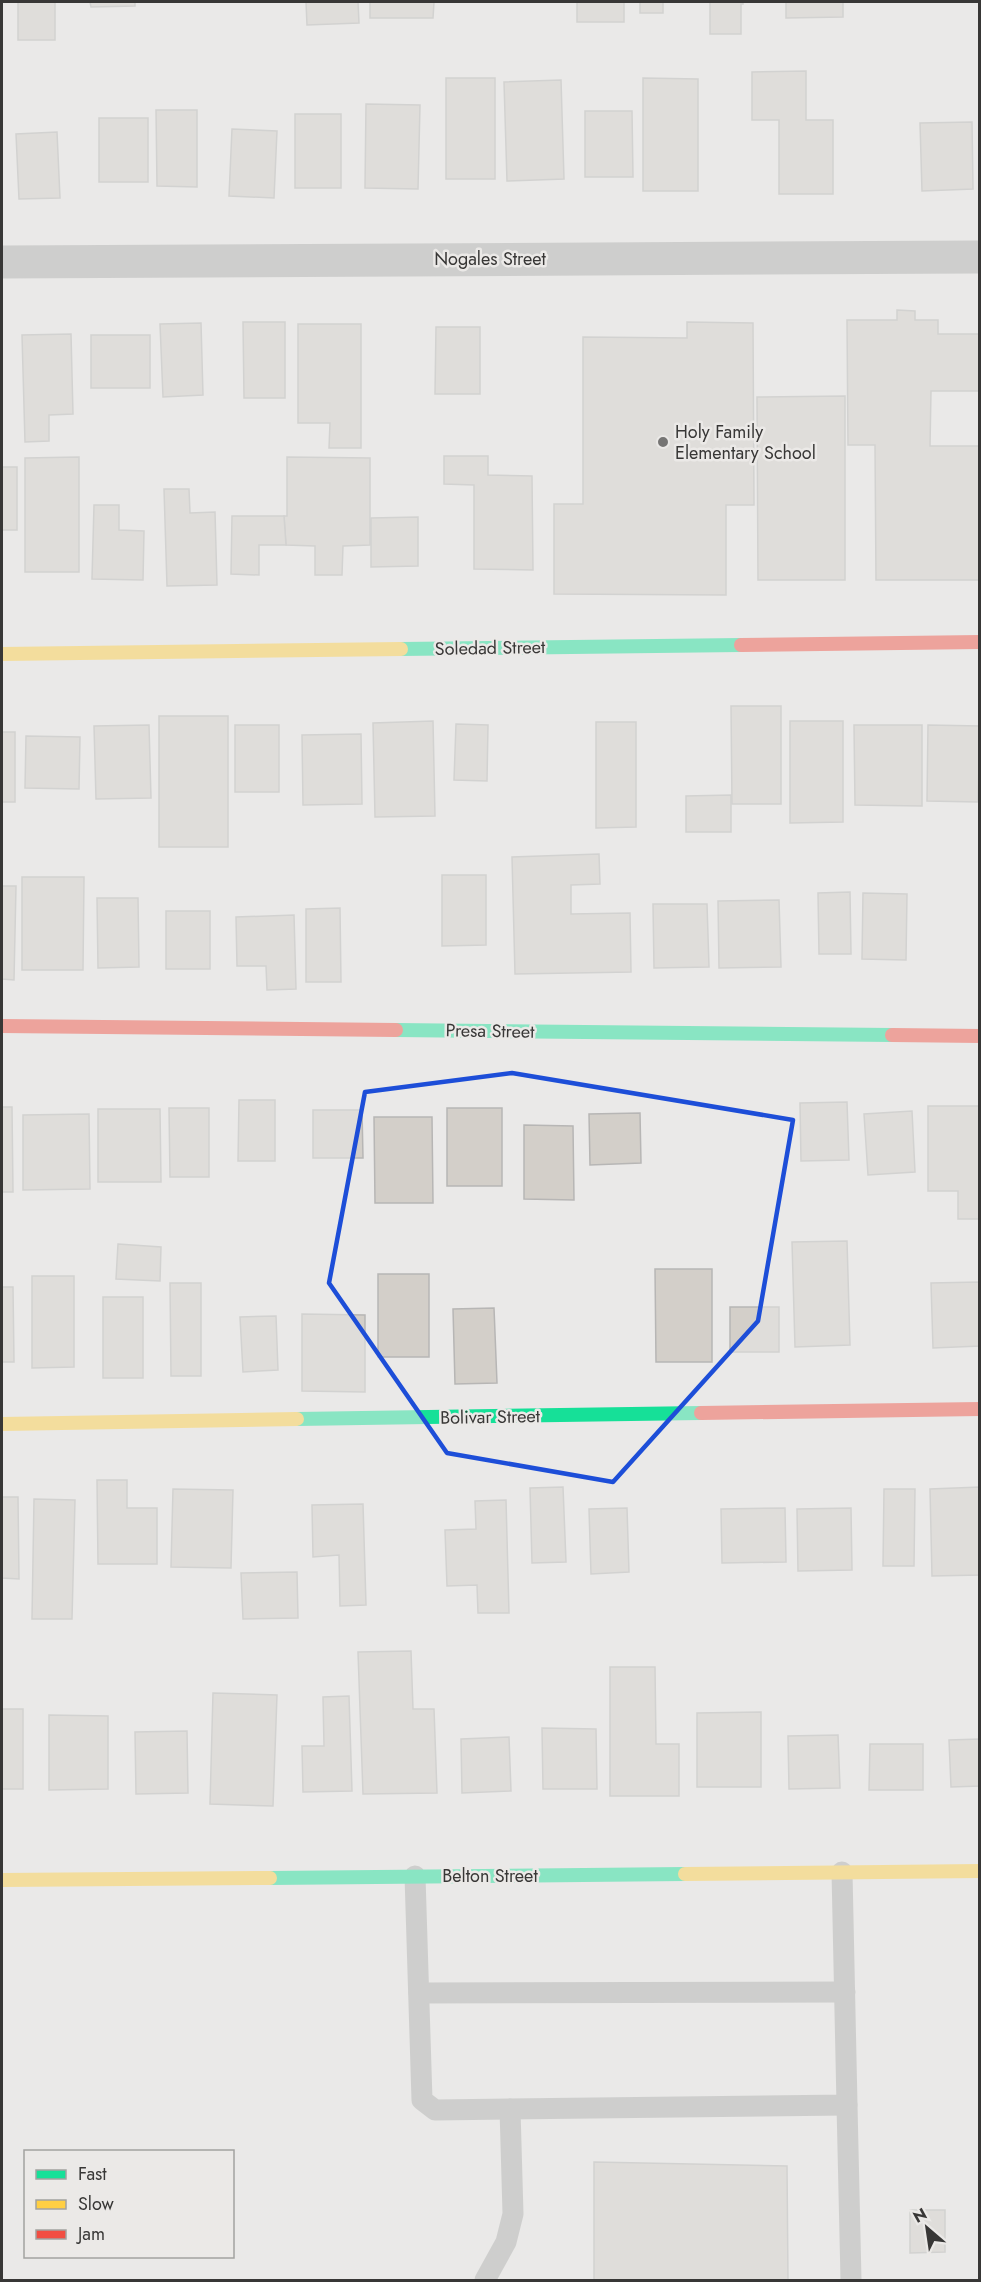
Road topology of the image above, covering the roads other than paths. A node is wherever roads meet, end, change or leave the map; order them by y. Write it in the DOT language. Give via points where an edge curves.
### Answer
graph roads {
  1 [pos="980,257"];
  2 [pos="2,262"];
  3 [pos="980,642"];
  4 [pos="2,654"];
  5 [pos="2,1026"];
  6 [pos="980,1036"];
  7 [pos="980,1409"];
  8 [pos="2,1424"];
  9 [pos="980,1871"];
  10 [pos="842,1872"];
  11 [pos="415,1876"];
  12 [pos="2,1880"];
  13 [pos="845,1992"];
  14 [pos="419,1994"];
  15 [pos="847,2105"];
  16 [pos="510,2109"];
  17 [pos="485,2280"];
  18 [pos="851,2280"];
  1 -- 2 [label="street, Nogales Street"];
  3 -- 4 [label="street, Soledad Street"];
  5 -- 6 [label="street, Presa Street"];
  7 -- 8 [label="street, Bolivar Street"];
  9 -- 10 [label="street, Belton Street"];
  10 -- 11 [label="street, Belton Street"];
  10 -- 13 [label="lane"];
  11 -- 12 [label="street, Belton Street"];
  11 -- 14 [label="lane"];
  13 -- 14 [label="lane"];
  13 -- 15 [label="lane"];
  14 -- 16 [label="lane" via="422,2100 435,2110"];
  15 -- 16 [label="lane"];
  15 -- 18 [label="lane"];
  16 -- 17 [label="lane" via="513,2214 506,2242"];
}
